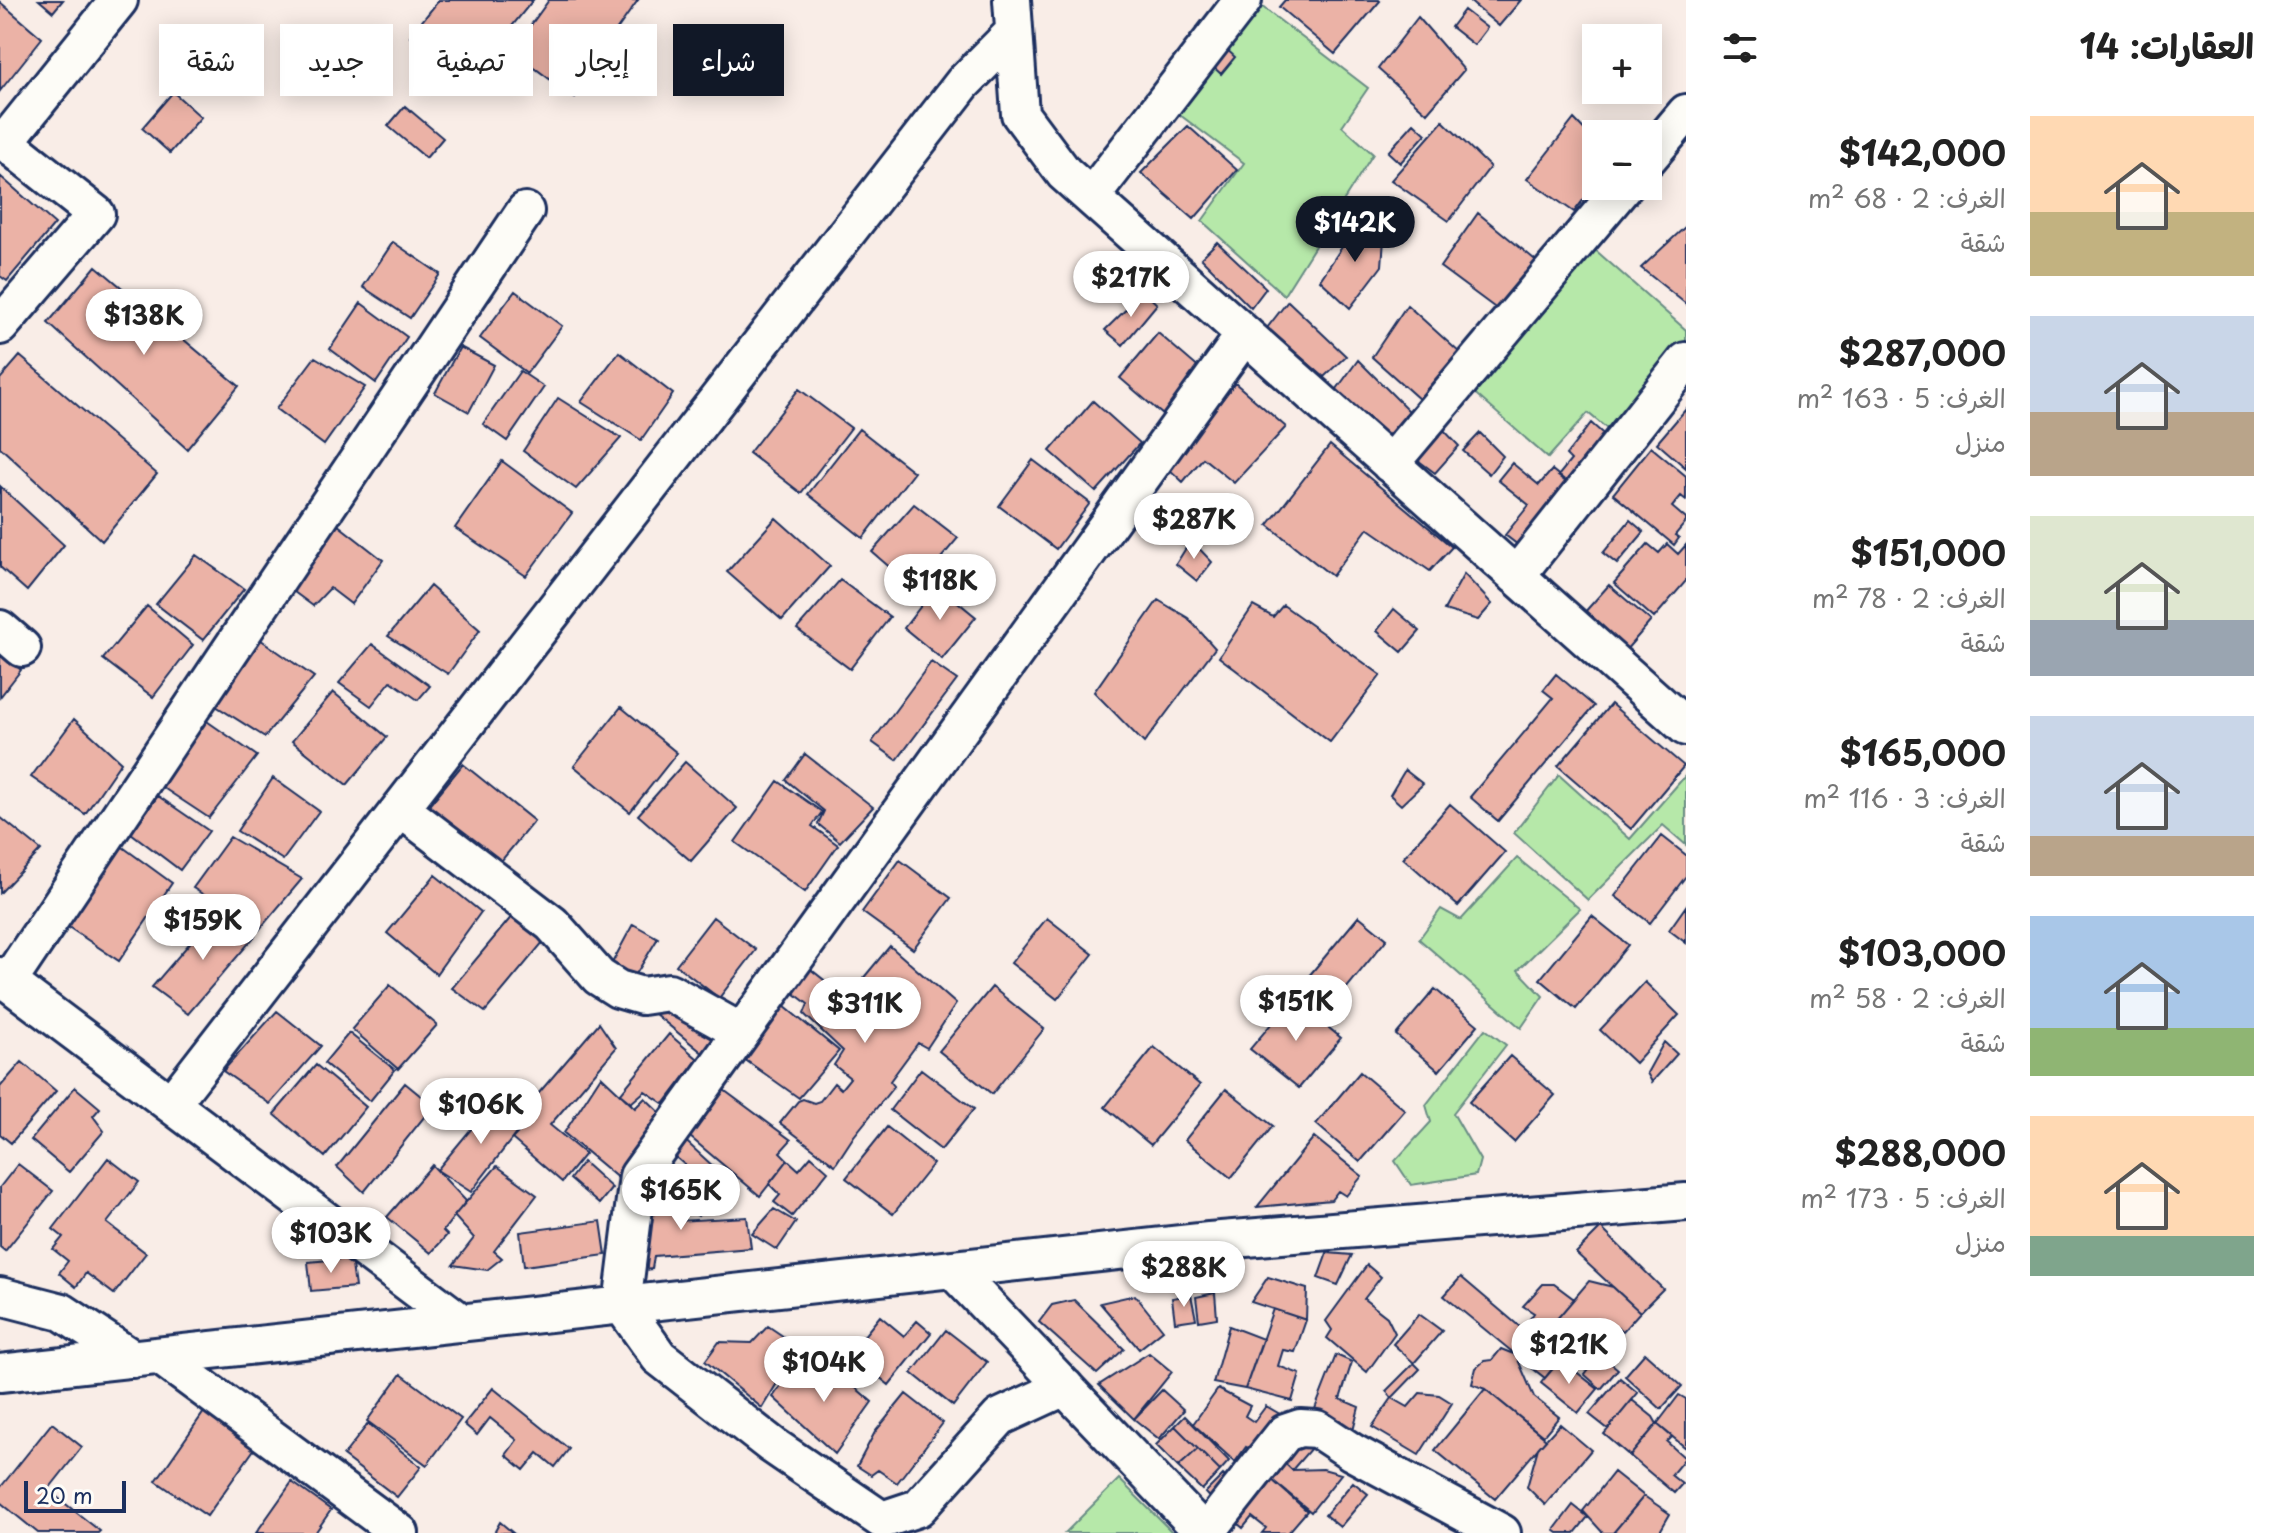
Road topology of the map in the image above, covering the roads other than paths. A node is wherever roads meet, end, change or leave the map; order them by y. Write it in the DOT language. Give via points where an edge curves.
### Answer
graph roads {
  1 [pos="119,0"];
  2 [pos="1243,0"];
  3 [pos="1013,16"];
  4 [pos="1686,113"];
  5 [pos="2,140"];
  6 [pos="1662,141"];
  7 [pos="1091,197"];
  8 [pos="1612,200"];
  9 [pos="525,211"];
  10 [pos="0,326"];
  11 [pos="1245,334"];
  12 [pos="1686,361"];
  13 [pos="1390,464"];
  14 [pos="1516,576"];
  15 [pos="1686,727"];
  16 [pos="401,809"];
  17 [pos="4,979"];
  18 [pos="741,1032"];
  19 [pos="171,1104"];
  20 [pos="1686,1202"];
  21 [pos="952,1269"];
  22 [pos="0,1296"];
  23 [pos="622,1305"];
  24 [pos="462,1323"];
  25 [pos="147,1357"];
  26 [pos="0,1373"];
  27 [pos="1065,1387"];
  28 [pos="877,1526"];
  29 [pos="400,1533"];
  30 [pos="1205,1533"];
  31 [pos="1502,1533"];
  1 -- 5 [label="street"];
  2 -- 7 [label="street"];
  3 -- 7 [label="street" via="1020,114 1064,173"];
  3 -- 16 [label="street"];
  4 -- 6 [label="street"];
  5 -- 10 [label="street" via="96,214"];
  7 -- 11 [label="street"];
  8 -- 13 [label="street"];
  9 -- 17 [label="street"];
  11 -- 13 [label="street"];
  11 -- 18 [label="street"];
  12 -- 14 [label="street"];
  13 -- 14 [label="street"];
  14 -- 15 [label="street"];
  16 -- 18 [label="street" via="552,924 599,977 642,996 669,992"];
  16 -- 19 [label="street"];
  17 -- 19 [label="street"];
  18 -- 23 [label="street" via="638,1176"];
  19 -- 24 [label="street"];
  20 -- 21 [label="street" via="1209,1241"];
  21 -- 23 [label="street"];
  21 -- 27 [label="street"];
  22 -- 25 [label="street" via="62,1312"];
  23 -- 24 [label="street"];
  23 -- 28 [label="street" via="659,1357"];
  24 -- 25 [label="street"];
  25 -- 26 [label="street"];
  25 -- 29 [label="street"];
  27 -- 28 [label="street" via="1000,1417 918,1508"];
  27 -- 30 [label="street"];
  30 -- 31 [label="street" via="1285,1433 1300,1428 1317,1429"];
}
